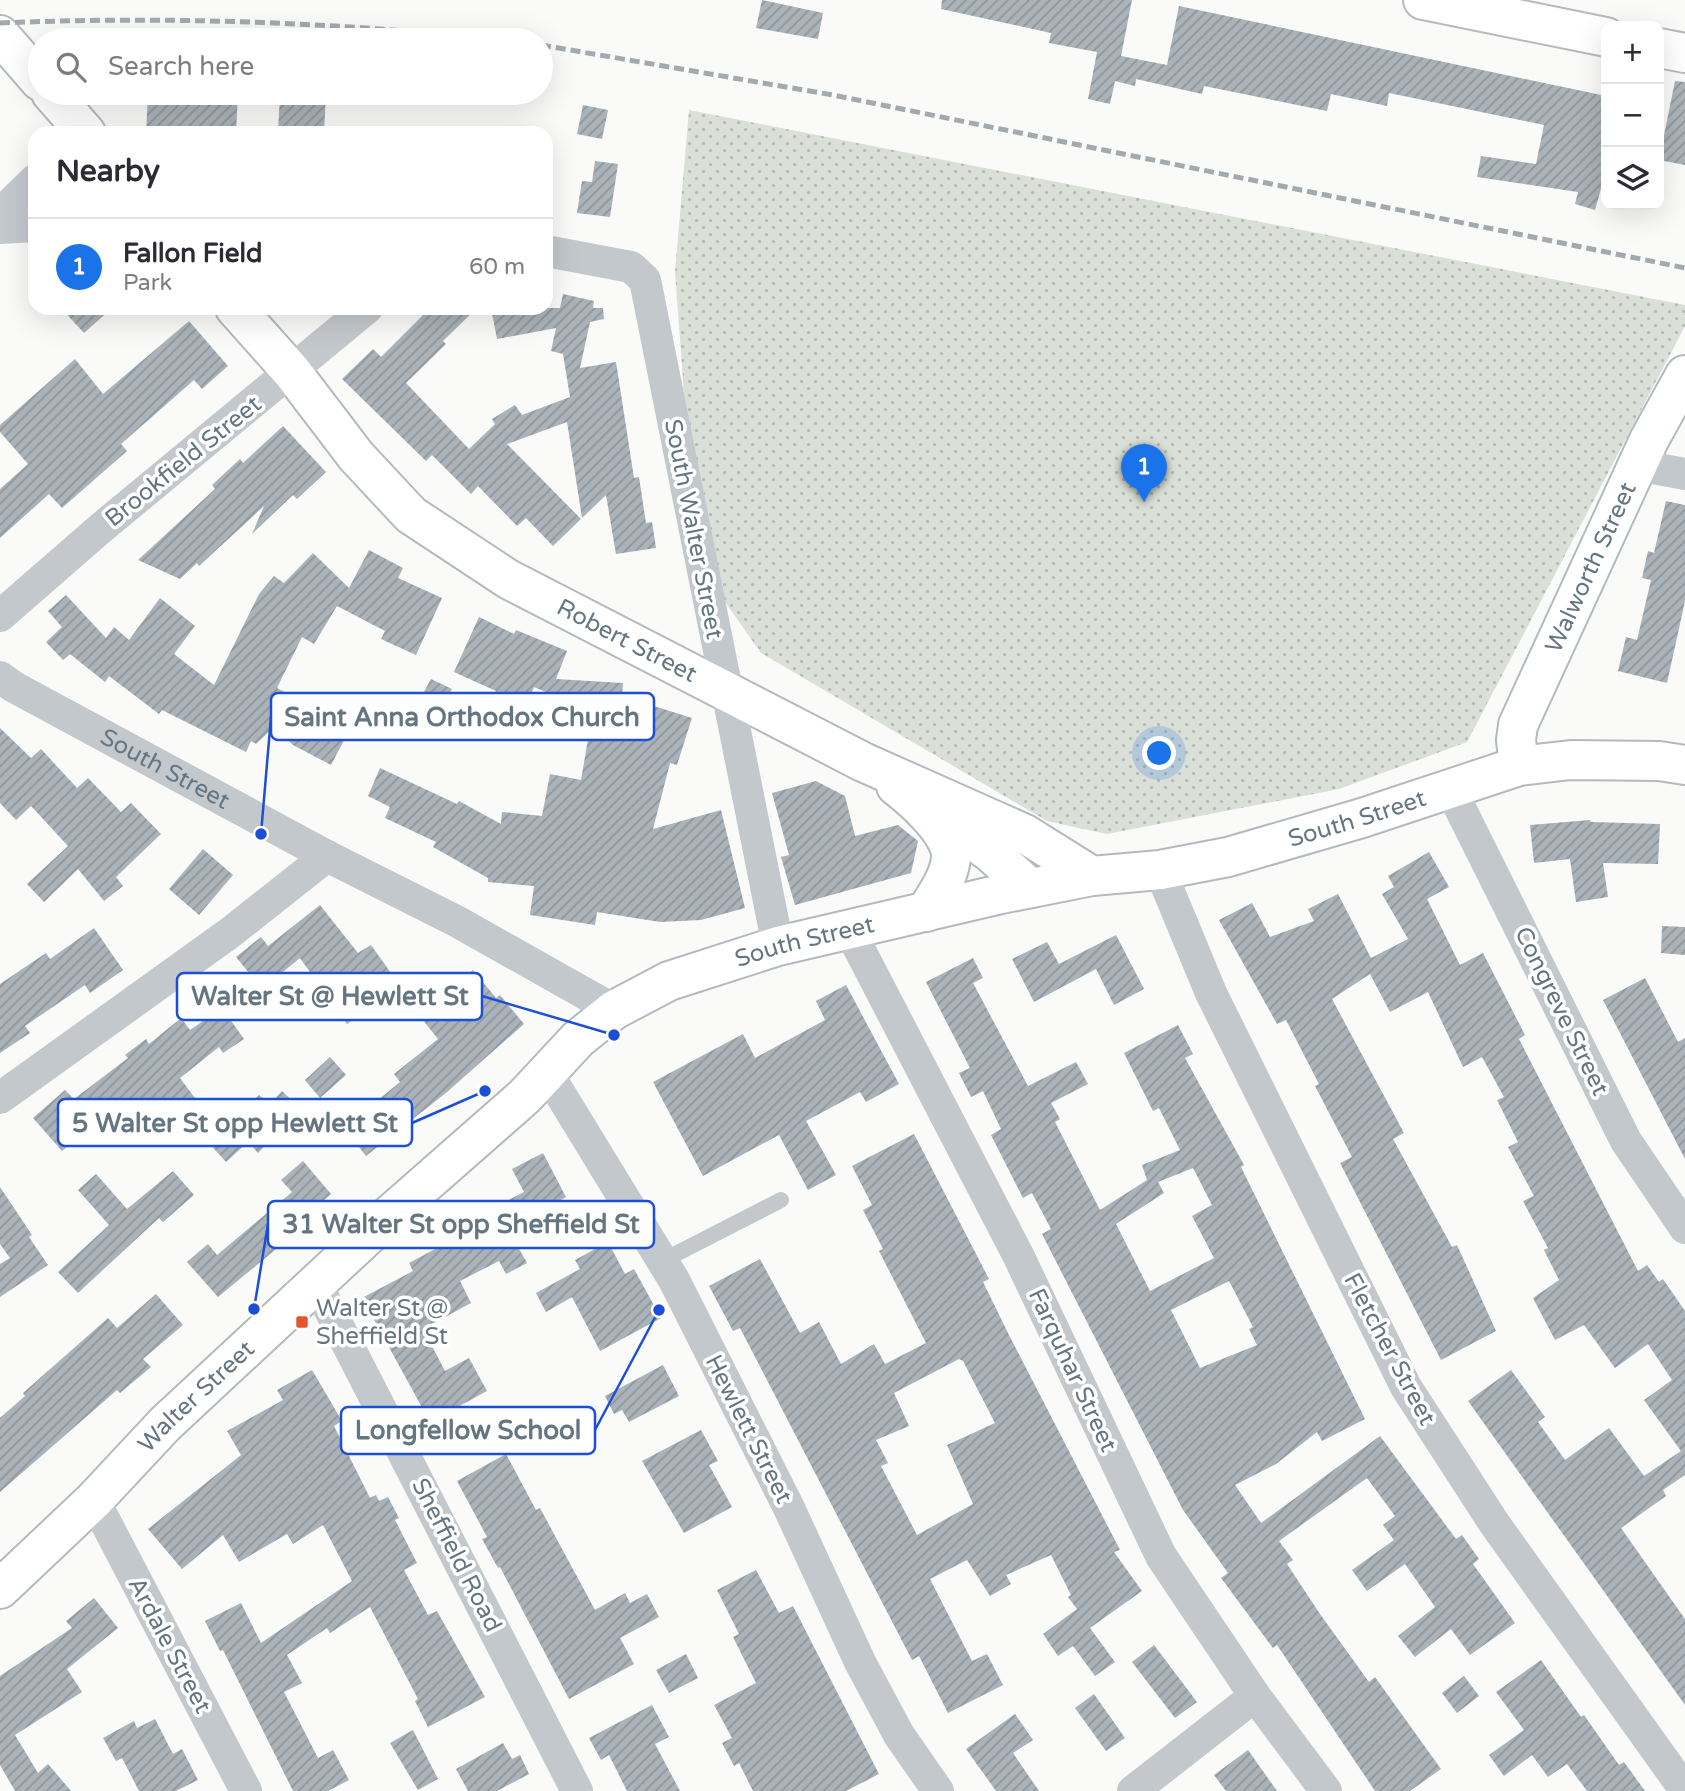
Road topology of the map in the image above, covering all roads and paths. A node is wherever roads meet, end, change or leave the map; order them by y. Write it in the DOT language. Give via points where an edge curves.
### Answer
graph roads {
  1 [pos="1423,0"];
  2 [pos="0,35"];
  3 [pos="1601,36"];
  4 [pos="1664,49"];
  5 [pos="1685,53"];
  6 [pos="28,67"];
  7 [pos="61,105"];
  8 [pos="79,126"];
  9 [pos="28,187"];
  10 [pos="0,214"];
  11 [pos="28,226"];
  12 [pos="0,228"];
  13 [pos="553,252"];
  14 [pos="242,315"];
  15 [pos="359,315"];
  16 [pos="292,372"];
  17 [pos="1685,374"];
  18 [pos="1637,465"];
  19 [pos="1685,474"];
  20 [pos="0,616"];
  21 [pos="0,677"];
  22 [pos="727,692"];
  23 [pos="863,762"];
  24 [pos="1685,765"];
  25 [pos="1519,766"];
  26 [pos="1450,788"];
  27 [pos="910,796"];
  28 [pos="327,856"];
  29 [pos="1160,870"];
  30 [pos="1092,876"];
  31 [pos="1030,888"];
  32 [pos="926,912"];
  33 [pos="850,931"];
  34 [pos="778,946"];
  35 [pos="614,1010"];
  36 [pos="548,1074"];
  37 [pos="0,1098"];
  38 [pos="780,1200"];
  39 [pos="1685,1228"];
  40 [pos="662,1261"];
  41 [pos="316,1283"];
  42 [pos="94,1500"];
  43 [pos="0,1589"];
  44 [pos="1255,1696"];
  45 [pos="1685,1790"];
  46 [pos="246,1791"];
  47 [pos="577,1791"];
  48 [pos="938,1791"];
  49 [pos="1133,1791"];
  50 [pos="1326,1791"];
  1 -- 3 [label="street"];
  2 -- 6 [label="street"];
  4 -- 5 [label="street"];
  7 -- 8 [label="street"];
  9 -- 10 [label="street"];
  11 -- 12 [label="street"];
  13 -- 22 [label="street, South Walter Street" via="631,267 644,277"];
  14 -- 16 [label="street, Robert Street"];
  15 -- 16 [label="street, Brookfield Street"];
  16 -- 20 [label="street, Brookfield Street"];
  16 -- 22 [label="street, Robert Street" via="356,456 411,515 508,579"];
  17 -- 18 [label="street, Walworth Street"];
  18 -- 19 [label="street"];
  18 -- 25 [label="street, Walworth Street" via="1518,725"];
  21 -- 28 [label="street, South Street"];
  22 -- 23 [label="street, Robert Street"];
  22 -- 34 [label="street, South Walter Street"];
  23 -- 27 [label="street"];
  23 -- 30 [label="street, Robert Street" via="1025,834"];
  24 -- 25 [label="street, South Street" via="1571,760"];
  25 -- 26 [label="street, South Street"];
  26 -- 29 [label="street, South Street" via="1228,857"];
  26 -- 39 [label="street, Congreve Street" via="1626,1141"];
  27 -- 31 [label="street" via="991,853"];
  27 -- 32 [label="street" via="943,832 952,855 945,881"];
  28 -- 35 [label="street, South Street" via="458,922"];
  28 -- 37 [label="street" via="231,932"];
  29 -- 30 [label="street, South Street"];
  29 -- 45 [label="street, Fletcher Street" via="1211,993 1406,1387 1494,1523"];
  30 -- 31 [label="street, South Street"];
  31 -- 32 [label="street, South Street"];
  32 -- 33 [label="street, South Street"];
  33 -- 34 [label="street, South Street"];
  33 -- 44 [label="street, Farquhar Street" via="1019,1257 1161,1556"];
  34 -- 35 [label="street, South Street" via="669,981"];
  35 -- 36 [label="street, Walter Street" via="578,1039"];
  36 -- 40 [label="street, Hewlett Street"];
  36 -- 41 [label="street, Walter Street"];
  38 -- 40 [label="lane"];
  40 -- 48 [label="street, Hewlett Street" via="789,1508 860,1662 899,1735"];
  41 -- 42 [label="street, Walter Street" via="165,1424"];
  41 -- 47 [label="street, Sheffield Road"];
  42 -- 43 [label="street, Walter Street"];
  42 -- 46 [label="street, Ardale Street"];
  44 -- 49 [label="street"];
  44 -- 50 [label="street, Farquhar Street"];
}
